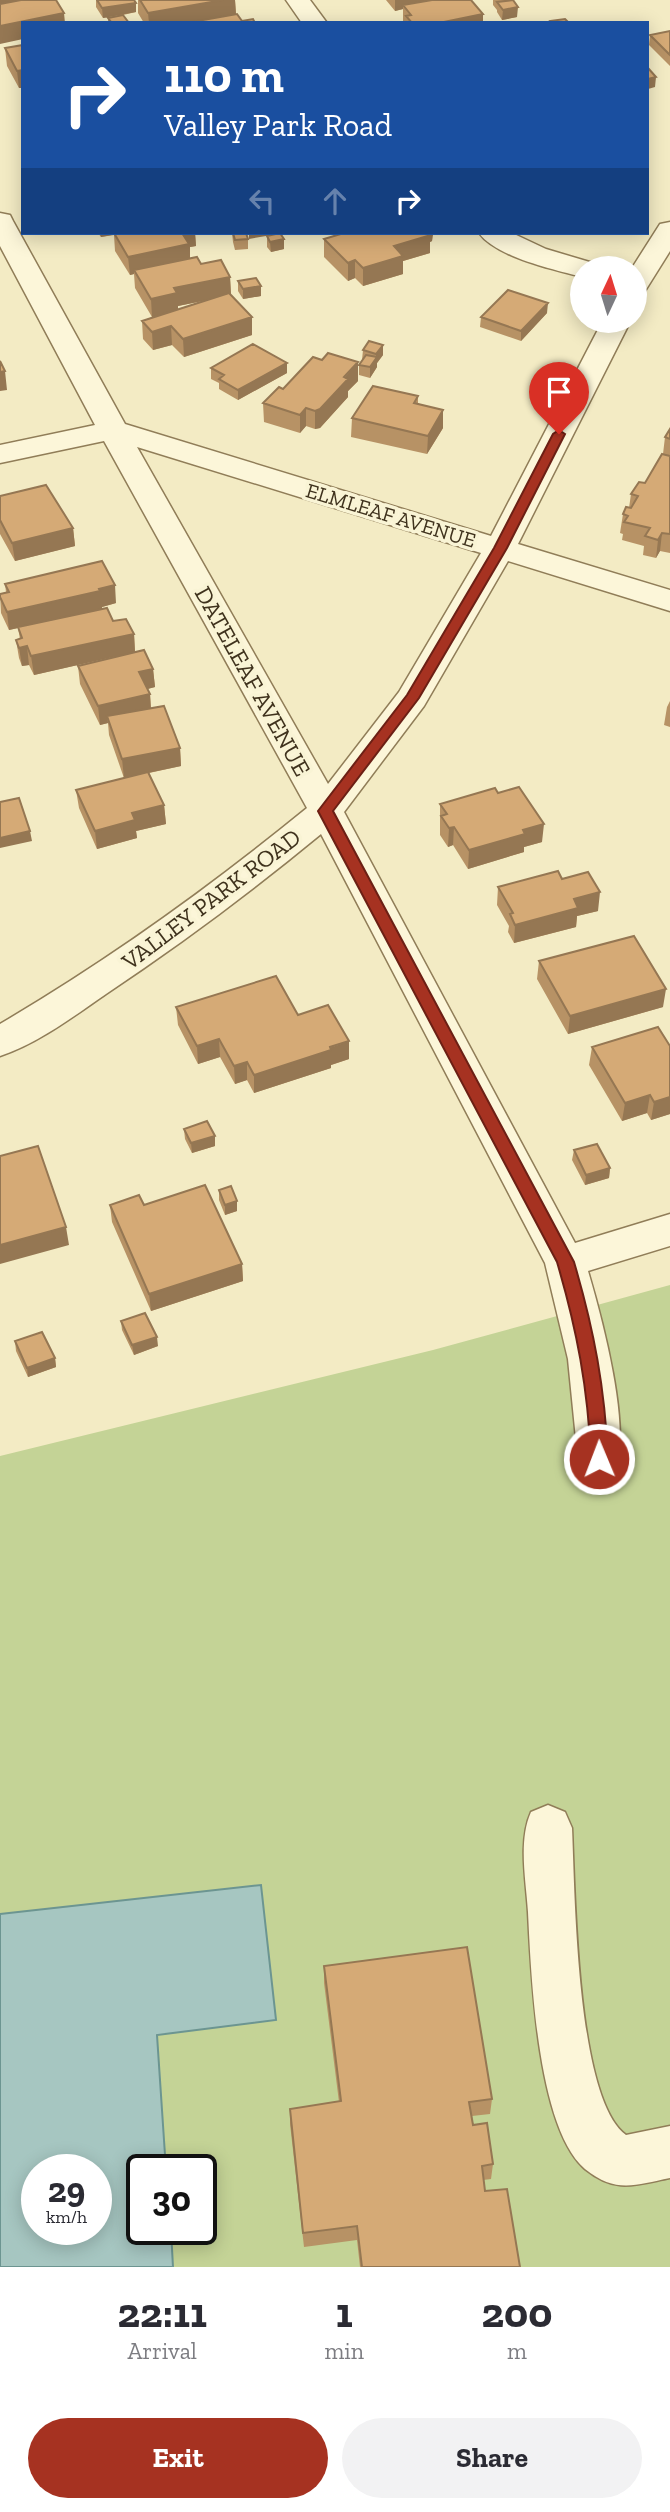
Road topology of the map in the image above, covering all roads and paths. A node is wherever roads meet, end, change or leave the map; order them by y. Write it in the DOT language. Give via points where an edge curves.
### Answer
graph roads {
  1 [pos="298,0"];
  2 [pos="314,21"];
  3 [pos="0,221"];
  4 [pos="670,230"];
  5 [pos="496,235"];
  6 [pos="570,265"];
  7 [pos="648,272"];
  8 [pos="610,333"];
  9 [pos="113,430"];
  10 [pos="0,454"];
  11 [pos="500,548"];
  12 [pos="670,601"];
  13 [pos="326,811"];
  14 [pos="0,1042"];
  15 [pos="670,1230"];
  16 [pos="565,1262"];
  17 [pos="599,1459"];
  18 [pos="548,1829"];
  19 [pos="670,2151"];
  1 -- 2 [label="street"];
  3 -- 9 [label="street, DATELEAF AVENUE"];
  4 -- 7 [label="street"];
  5 -- 6 [label="street" via="539,257"];
  8 -- 11 [label="street, VALLEY PARK ROAD"];
  9 -- 10 [label="street"];
  9 -- 11 [label="street, ELMLEAF AVENUE"];
  9 -- 13 [label="street, DATELEAF AVENUE"];
  11 -- 12 [label="street, ELMLEAF AVENUE"];
  11 -- 13 [label="street, VALLEY PARK ROAD" via="412,698"];
  13 -- 14 [label="street, VALLEY PARK ROAD" via="159,941"];
  13 -- 16 [label="street, DATELEAF AVENUE"];
  15 -- 16 [label="street"];
  16 -- 17 [label="street, DATELEAF AVENUE" via="597,1397"];
  18 -- 19 [label="street" via="563,2039 580,2113 599,2146 621,2162"];
}
